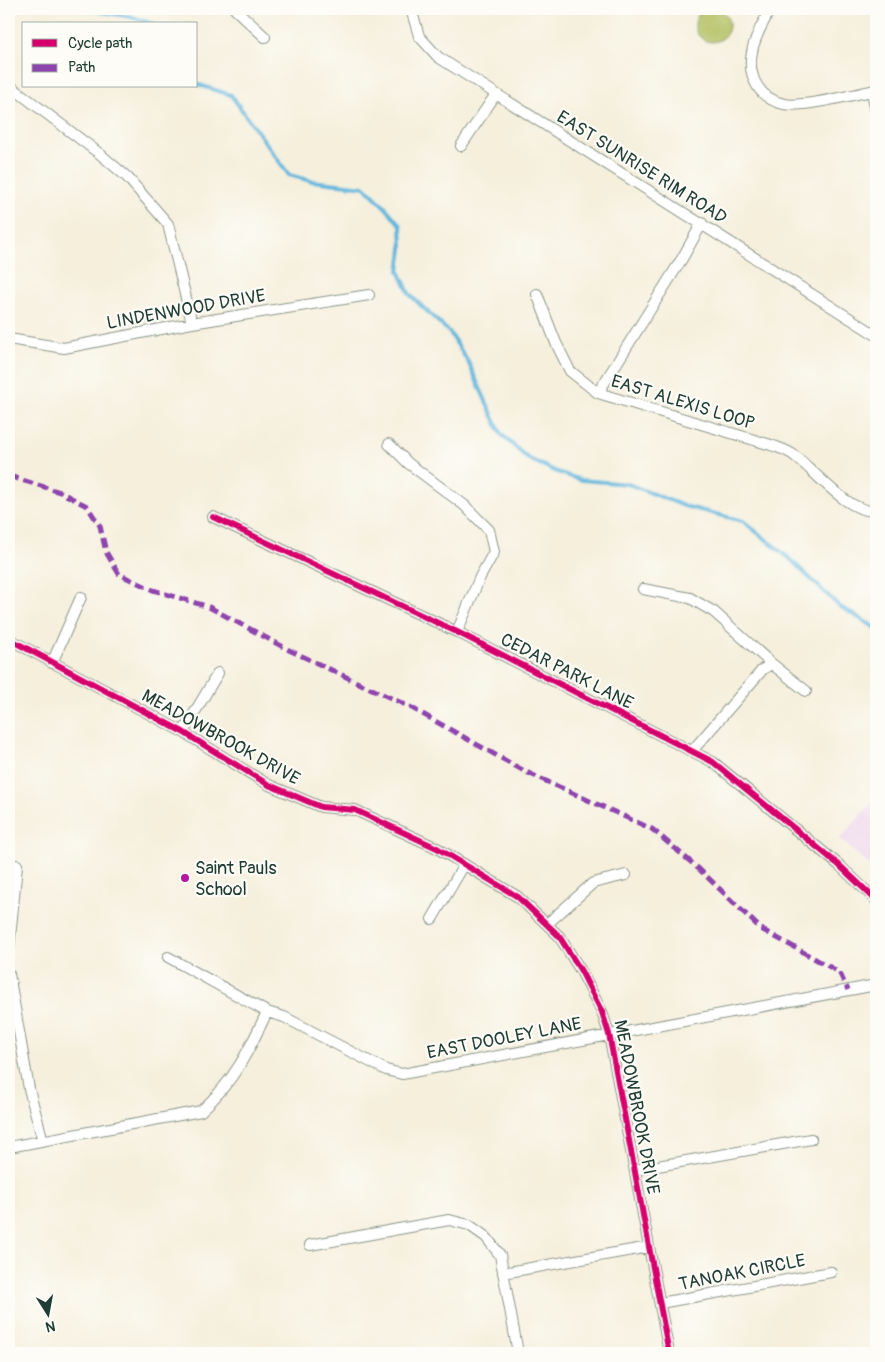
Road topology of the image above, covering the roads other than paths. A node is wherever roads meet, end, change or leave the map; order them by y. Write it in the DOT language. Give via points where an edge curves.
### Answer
graph roads {
  1 [pos="235,9"];
  2 [pos="411,9"];
  3 [pos="770,9"];
  4 [pos="265,37"];
  5 [pos="9,84"];
  6 [pos="874,90"];
  7 [pos="496,94"];
  8 [pos="876,113"];
  9 [pos="461,146"];
  10 [pos="702,223"];
  11 [pos="537,294"];
  12 [pos="369,295"];
  13 [pos="192,323"];
  14 [pos="876,335"];
  15 [pos="9,339"];
  16 [pos="598,393"];
  17 [pos="389,444"];
  18 [pos="876,511"];
  19 [pos="213,517"];
  20 [pos="643,589"];
  21 [pos="81,597"];
  22 [pos="457,632"];
  23 [pos="9,639"];
  24 [pos="52,663"];
  25 [pos="772,664"];
  26 [pos="218,673"];
  27 [pos="806,691"];
  28 [pos="183,732"];
  29 [pos="692,751"];
  30 [pos="464,864"];
  31 [pos="17,866"];
  32 [pos="626,875"];
  33 [pos="876,900"];
  34 [pos="432,919"];
  35 [pos="547,924"];
  36 [pos="9,948"];
  37 [pos="168,957"];
  38 [pos="9,974"];
  39 [pos="876,985"];
  40 [pos="267,1012"];
  41 [pos="608,1034"];
  42 [pos="811,1139"];
  43 [pos="43,1141"];
  44 [pos="9,1147"];
  45 [pos="635,1170"];
  46 [pos="310,1245"];
  47 [pos="650,1247"];
  48 [pos="831,1272"];
  49 [pos="503,1273"];
  50 [pos="660,1304"];
  51 [pos="518,1353"];
  52 [pos="669,1353"];
  1 -- 4 [label="street"];
  2 -- 7 [label="street, EAST SUNRISE RIM ROAD" via="419,36 438,57"];
  3 -- 6 [label="street" via="752,49 750,67 754,83 765,96 785,104"];
  5 -- 13 [label="street" via="127,177 168,224"];
  6 -- 8 [label="street"];
  7 -- 9 [label="street"];
  7 -- 10 [label="street, EAST SUNRISE RIM ROAD"];
  10 -- 14 [label="street, EAST SUNRISE RIM ROAD"];
  10 -- 16 [label="street, EAST ALEXIS LOOP"];
  11 -- 16 [label="street" via="570,371"];
  12 -- 13 [label="street, LINDENWOOD DRIVE"];
  13 -- 15 [label="street, LINDENWOOD DRIVE" via="64,348"];
  16 -- 18 [label="street, EAST ALEXIS LOOP" via="779,448 795,455 827,485 859,508"];
  17 -- 22 [label="street" via="408,463 464,505 489,530 494,552"];
  19 -- 22 [label="street, CEDAR PARK LANE"];
  20 -- 25 [label="street" via="690,598 714,612"];
  21 -- 24 [label="street"];
  22 -- 29 [label="street, CEDAR PARK LANE"];
  23 -- 24 [label="street, MEADOWBROOK DRIVE"];
  24 -- 28 [label="street, MEADOWBROOK DRIVE"];
  25 -- 27 [label="street"];
  25 -- 29 [label="street" via="763,669"];
  26 -- 28 [label="street"];
  28 -- 30 [label="street, MEADOWBROOK DRIVE" via="269,785 321,807 354,810"];
  29 -- 33 [label="street, CEDAR PARK LANE" via="713,762 839,865"];
  30 -- 34 [label="street"];
  30 -- 35 [label="street, MEADOWBROOK DRIVE" via="518,897"];
  31 -- 36 [label="street"];
  32 -- 35 [label="street" via="593,884"];
  35 -- 41 [label="street, MEADOWBROOK DRIVE" via="559,936 581,971 602,1012"];
  37 -- 40 [label="street, EAST DOOLEY LANE"];
  38 -- 43 [label="street" via="29,1088"];
  39 -- 41 [label="street, EAST DOOLEY LANE"];
  40 -- 41 [label="street, EAST DOOLEY LANE" via="386,1070 402,1074"];
  40 -- 43 [label="street" via="244,1060 217,1096 201,1110"];
  41 -- 45 [label="street, MEADOWBROOK DRIVE"];
  42 -- 45 [label="street"];
  43 -- 44 [label="street"];
  45 -- 47 [label="street, MEADOWBROOK DRIVE"];
  46 -- 49 [label="street" via="449,1220 468,1225 486,1237 500,1255"];
  47 -- 49 [label="street"];
  47 -- 50 [label="street, MEADOWBROOK DRIVE"];
  48 -- 50 [label="street, TANOAK CIRCLE"];
  49 -- 51 [label="street"];
  50 -- 52 [label="street, MEADOWBROOK DRIVE"];
}
